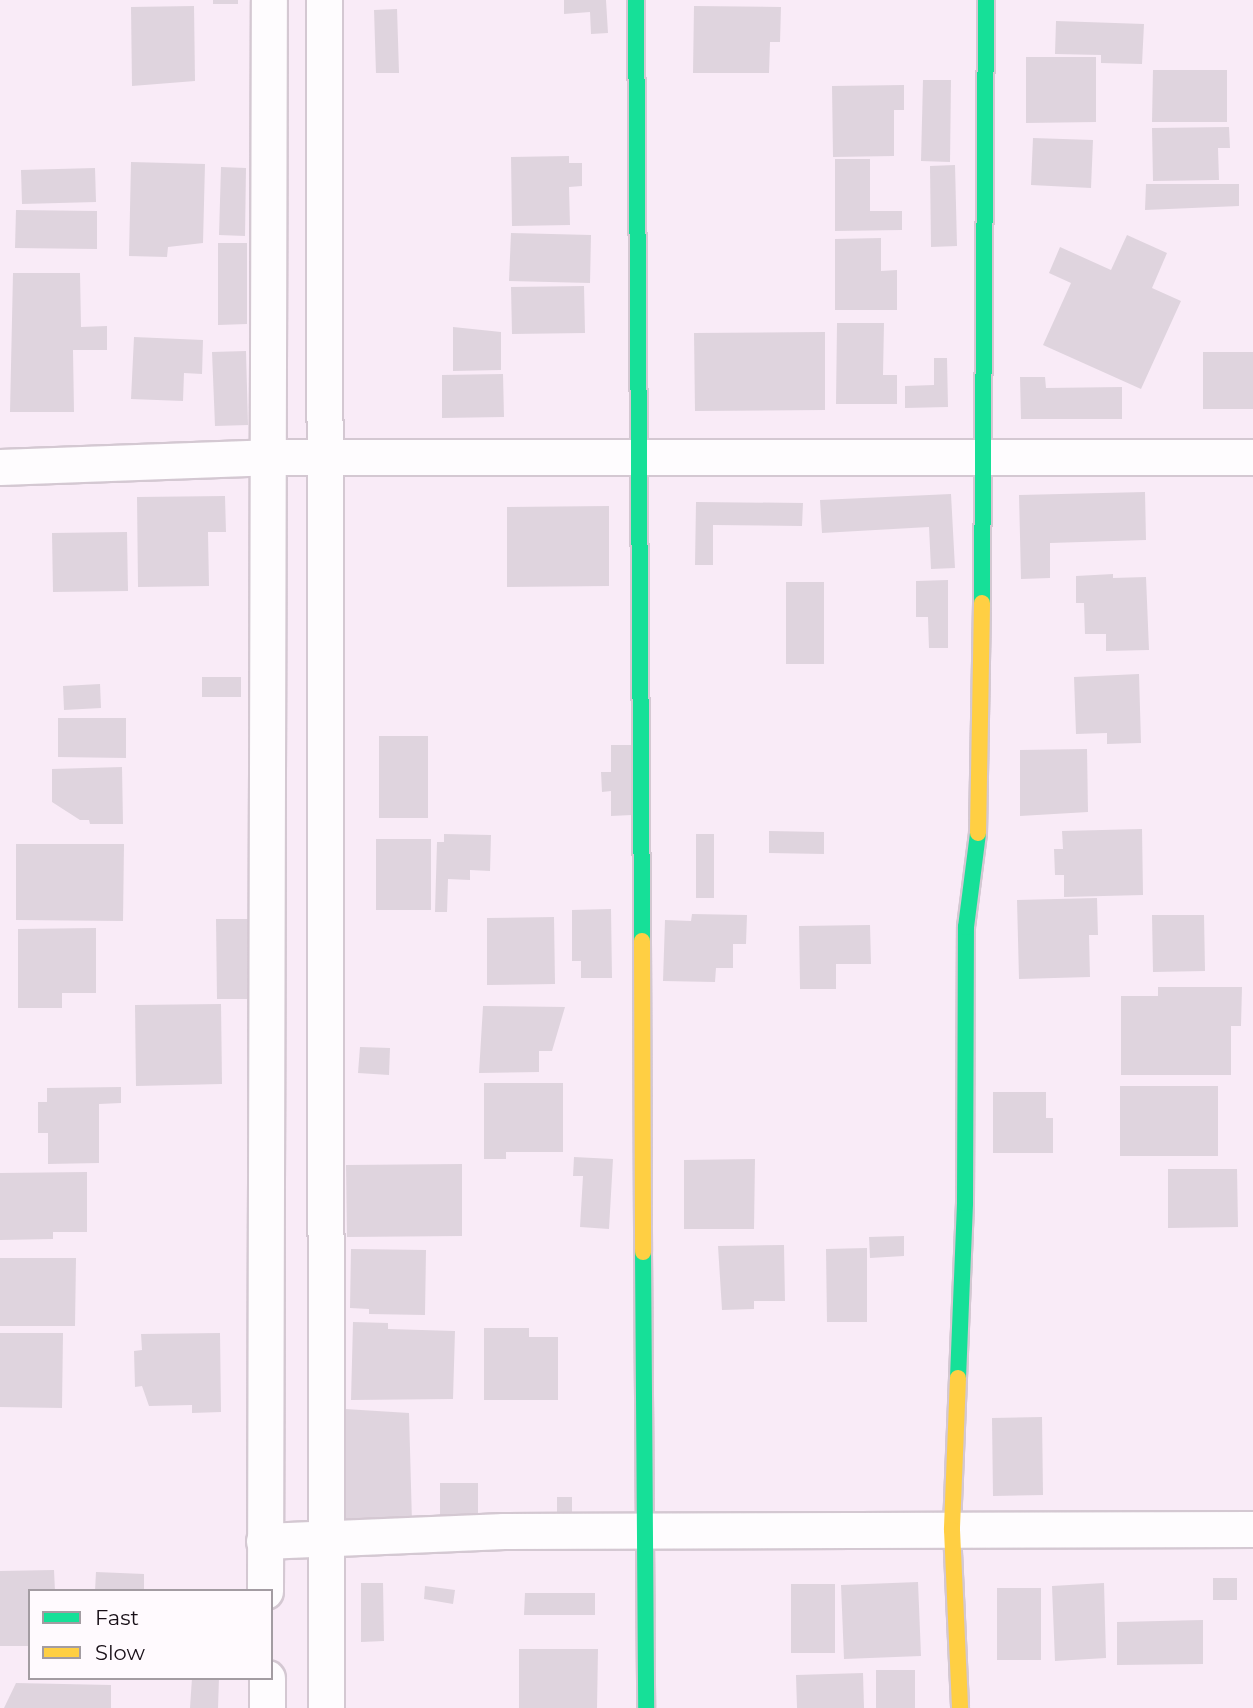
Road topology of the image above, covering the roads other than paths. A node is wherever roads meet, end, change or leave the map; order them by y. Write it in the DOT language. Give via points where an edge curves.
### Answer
graph roads {
  1 [pos="269,0"];
  2 [pos="324,0"];
  3 [pos="636,0"];
  4 [pos="986,0"];
  5 [pos="268,457"];
  6 [pos="325,457"];
  7 [pos="1253,457"];
  8 [pos="639,458"];
  9 [pos="984,460"];
  10 [pos="0,467"];
  11 [pos="1253,1529"];
  12 [pos="952,1530"];
  13 [pos="645,1531"];
  14 [pos="325,1538"];
  15 [pos="264,1541"];
  16 [pos="265,1589"];
  17 [pos="267,1680"];
  18 [pos="267,1708"];
  19 [pos="326,1708"];
  20 [pos="646,1708"];
  21 [pos="960,1708"];
  1 -- 5 [label="street"];
  2 -- 6 [label="street"];
  3 -- 8 [label="street"];
  4 -- 9 [label="street"];
  5 -- 6 [label="street"];
  5 -- 10 [label="street"];
  5 -- 15 [label="street"];
  6 -- 8 [label="street"];
  6 -- 14 [label="street"];
  7 -- 9 [label="street"];
  8 -- 9 [label="street"];
  8 -- 13 [label="street"];
  9 -- 12 [label="street" via="981,805 966,927 965,1203"];
  11 -- 12 [label="street"];
  12 -- 13 [label="street"];
  12 -- 21 [label="street"];
  13 -- 14 [label="street"];
  13 -- 20 [label="street"];
  14 -- 15 [label="street"];
  14 -- 19 [label="street"];
  15 -- 16 [label="street"];
  17 -- 18 [label="street"];
}
